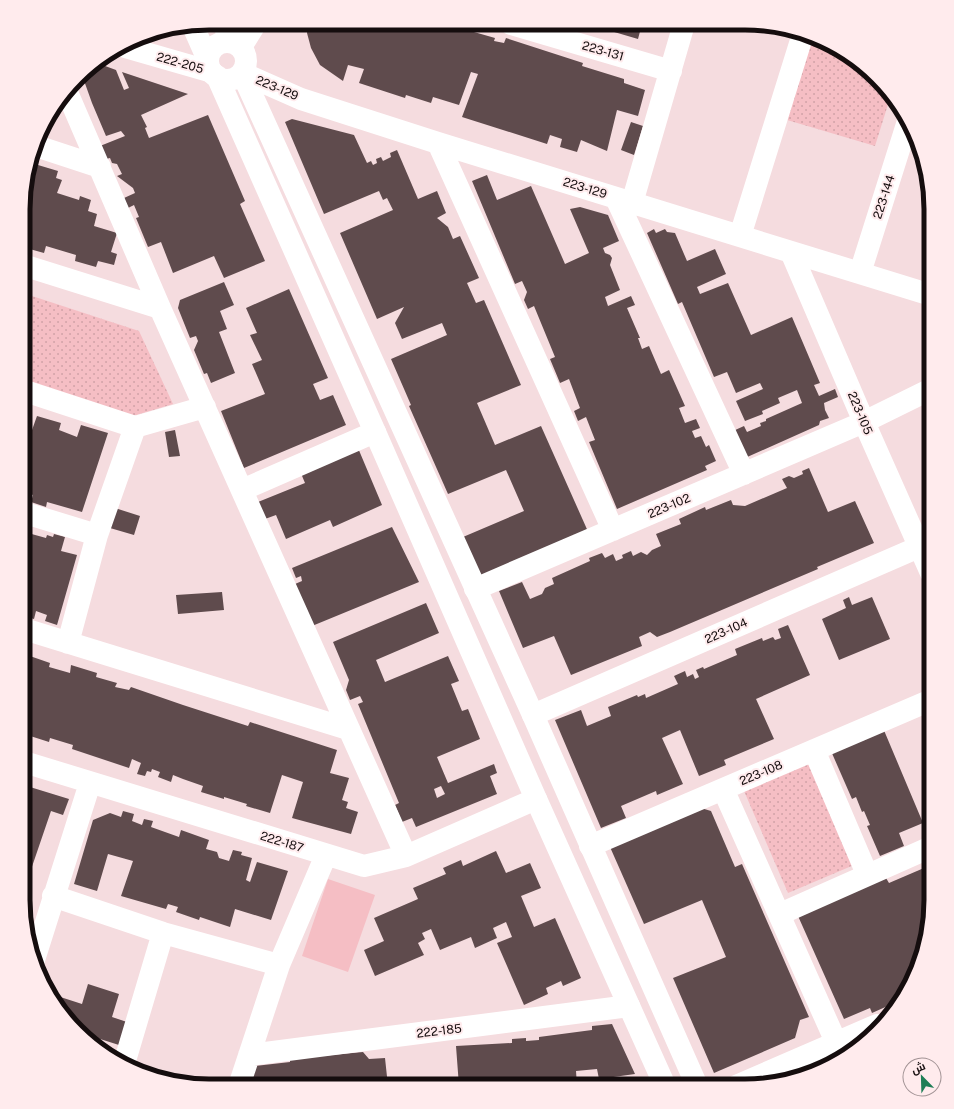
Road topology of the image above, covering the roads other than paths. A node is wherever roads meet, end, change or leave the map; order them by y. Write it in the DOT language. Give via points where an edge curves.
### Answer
graph roads {
  1 [pos="195,30"];
  2 [pos="245,30"];
  3 [pos="532,30"];
  4 [pos="682,30"];
  5 [pos="232,38"];
  6 [pos="801,39"];
  7 [pos="130,48"];
  8 [pos="212,69"];
  9 [pos="672,71"];
  10 [pos="242,73"];
  11 [pos="69,97"];
  12 [pos="905,129"];
  13 [pos="438,143"];
  14 [pos="41,148"];
  15 [pos="100,167"];
  16 [pos="624,200"];
  17 [pos="740,236"];
  18 [pos="791,252"];
  19 [pos="30,267"];
  20 [pos="860,273"];
  21 [pos="924,293"];
  22 [pos="160,308"];
  23 [pos="30,392"];
  24 [pos="924,392"];
  25 [pos="205,407"];
  26 [pos="864,422"];
  27 [pos="135,426"];
  28 [pos="375,432"];
  29 [pos="744,474"];
  30 [pos="242,490"];
  31 [pos="30,515"];
  32 [pos="613,530"];
  33 [pos="97,535"];
  34 [pos="919,546"];
  35 [pos="924,557"];
  36 [pos="475,590"];
  37 [pos="30,632"];
  38 [pos="68,643"];
  39 [pos="924,703"];
  40 [pos="533,715"];
  41 [pos="348,729"];
  42 [pos="814,750"];
  43 [pos="30,764"];
  44 [pos="90,783"];
  45 [pos="723,789"];
  46 [pos="536,800"];
  47 [pos="590,846"];
  48 [pos="924,850"];
  49 [pos="326,855"];
  50 [pos="406,856"];
  51 [pos="867,874"];
  52 [pos="54,896"];
  53 [pos="780,914"];
  54 [pos="628,931"];
  55 [pos="163,933"];
  56 [pos="601,943"];
  57 [pos="37,950"];
  58 [pos="279,965"];
  59 [pos="629,1006"];
  60 [pos="872,1027"];
  61 [pos="836,1042"];
  62 [pos="249,1055"];
  63 [pos="126,1059"];
  64 [pos="800,1066"];
  65 [pos="760,1078"];
  66 [pos="241,1079"];
  67 [pos="662,1079"];
  68 [pos="694,1079"];
  1 -- 8 [label="street"];
  2 -- 5 [label="street"];
  3 -- 9 [label="street, 223-131"];
  4 -- 9 [label="street"];
  5 -- 8 [label="street" via="212,49"];
  5 -- 10 [label="street" via="246,57"];
  6 -- 17 [label="street"];
  7 -- 8 [label="street, 222-205"];
  8 -- 10 [label="street" via="222,79 232,79"];
  8 -- 28 [label="street"];
  9 -- 16 [label="street"];
  10 -- 13 [label="street, 223-129" via="301,99"];
  10 -- 36 [label="street"];
  11 -- 15 [label="street"];
  12 -- 20 [label="street, 223-144"];
  13 -- 16 [label="street, 223-129"];
  13 -- 32 [label="street"];
  14 -- 15 [label="street"];
  15 -- 22 [label="street"];
  16 -- 17 [label="street, 223-129"];
  16 -- 29 [label="street"];
  17 -- 18 [label="street, 223-129"];
  18 -- 20 [label="street, 223-129"];
  18 -- 26 [label="street, 223-105"];
  19 -- 22 [label="street"];
  20 -- 21 [label="street, 223-129"];
  22 -- 25 [label="street"];
  23 -- 27 [label="street"];
  24 -- 26 [label="street, 223-102"];
  25 -- 27 [label="street"];
  25 -- 30 [label="street"];
  26 -- 29 [label="street, 223-102"];
  26 -- 34 [label="street, 223-105"];
  27 -- 33 [label="street"];
  28 -- 30 [label="street"];
  28 -- 46 [label="street"];
  29 -- 32 [label="street, 223-102"];
  30 -- 41 [label="street"];
  31 -- 33 [label="street"];
  32 -- 36 [label="street, 223-102"];
  33 -- 38 [label="street"];
  34 -- 35 [label="street, 223-105"];
  34 -- 40 [label="street, 223-104"];
  36 -- 40 [label="street"];
  37 -- 38 [label="street"];
  38 -- 41 [label="street"];
  39 -- 42 [label="street, 223-108"];
  40 -- 47 [label="street"];
  41 -- 50 [label="street"];
  42 -- 45 [label="street, 223-108"];
  42 -- 51 [label="street"];
  43 -- 44 [label="street, 222-187"];
  44 -- 49 [label="street, 222-187"];
  44 -- 52 [label="street"];
  45 -- 47 [label="street, 223-108"];
  45 -- 53 [label="street"];
  46 -- 50 [label="street, 222-187"];
  46 -- 56 [label="street"];
  47 -- 54 [label="street"];
  48 -- 51 [label="street"];
  49 -- 50 [label="street, 222-187" via="364,866"];
  49 -- 58 [label="street"];
  51 -- 53 [label="street"];
  52 -- 55 [label="street"];
  52 -- 57 [label="street"];
  53 -- 61 [label="street"];
  54 -- 56 [label="street"];
  54 -- 68 [label="street"];
  55 -- 58 [label="street"];
  55 -- 63 [label="street"];
  56 -- 59 [label="street"];
  58 -- 62 [label="street"];
  59 -- 62 [label="street, 222-185"];
  59 -- 67 [label="street"];
  60 -- 61 [label="street"];
  61 -- 64 [label="street"];
  62 -- 66 [label="street"];
  64 -- 65 [label="street"];
}
